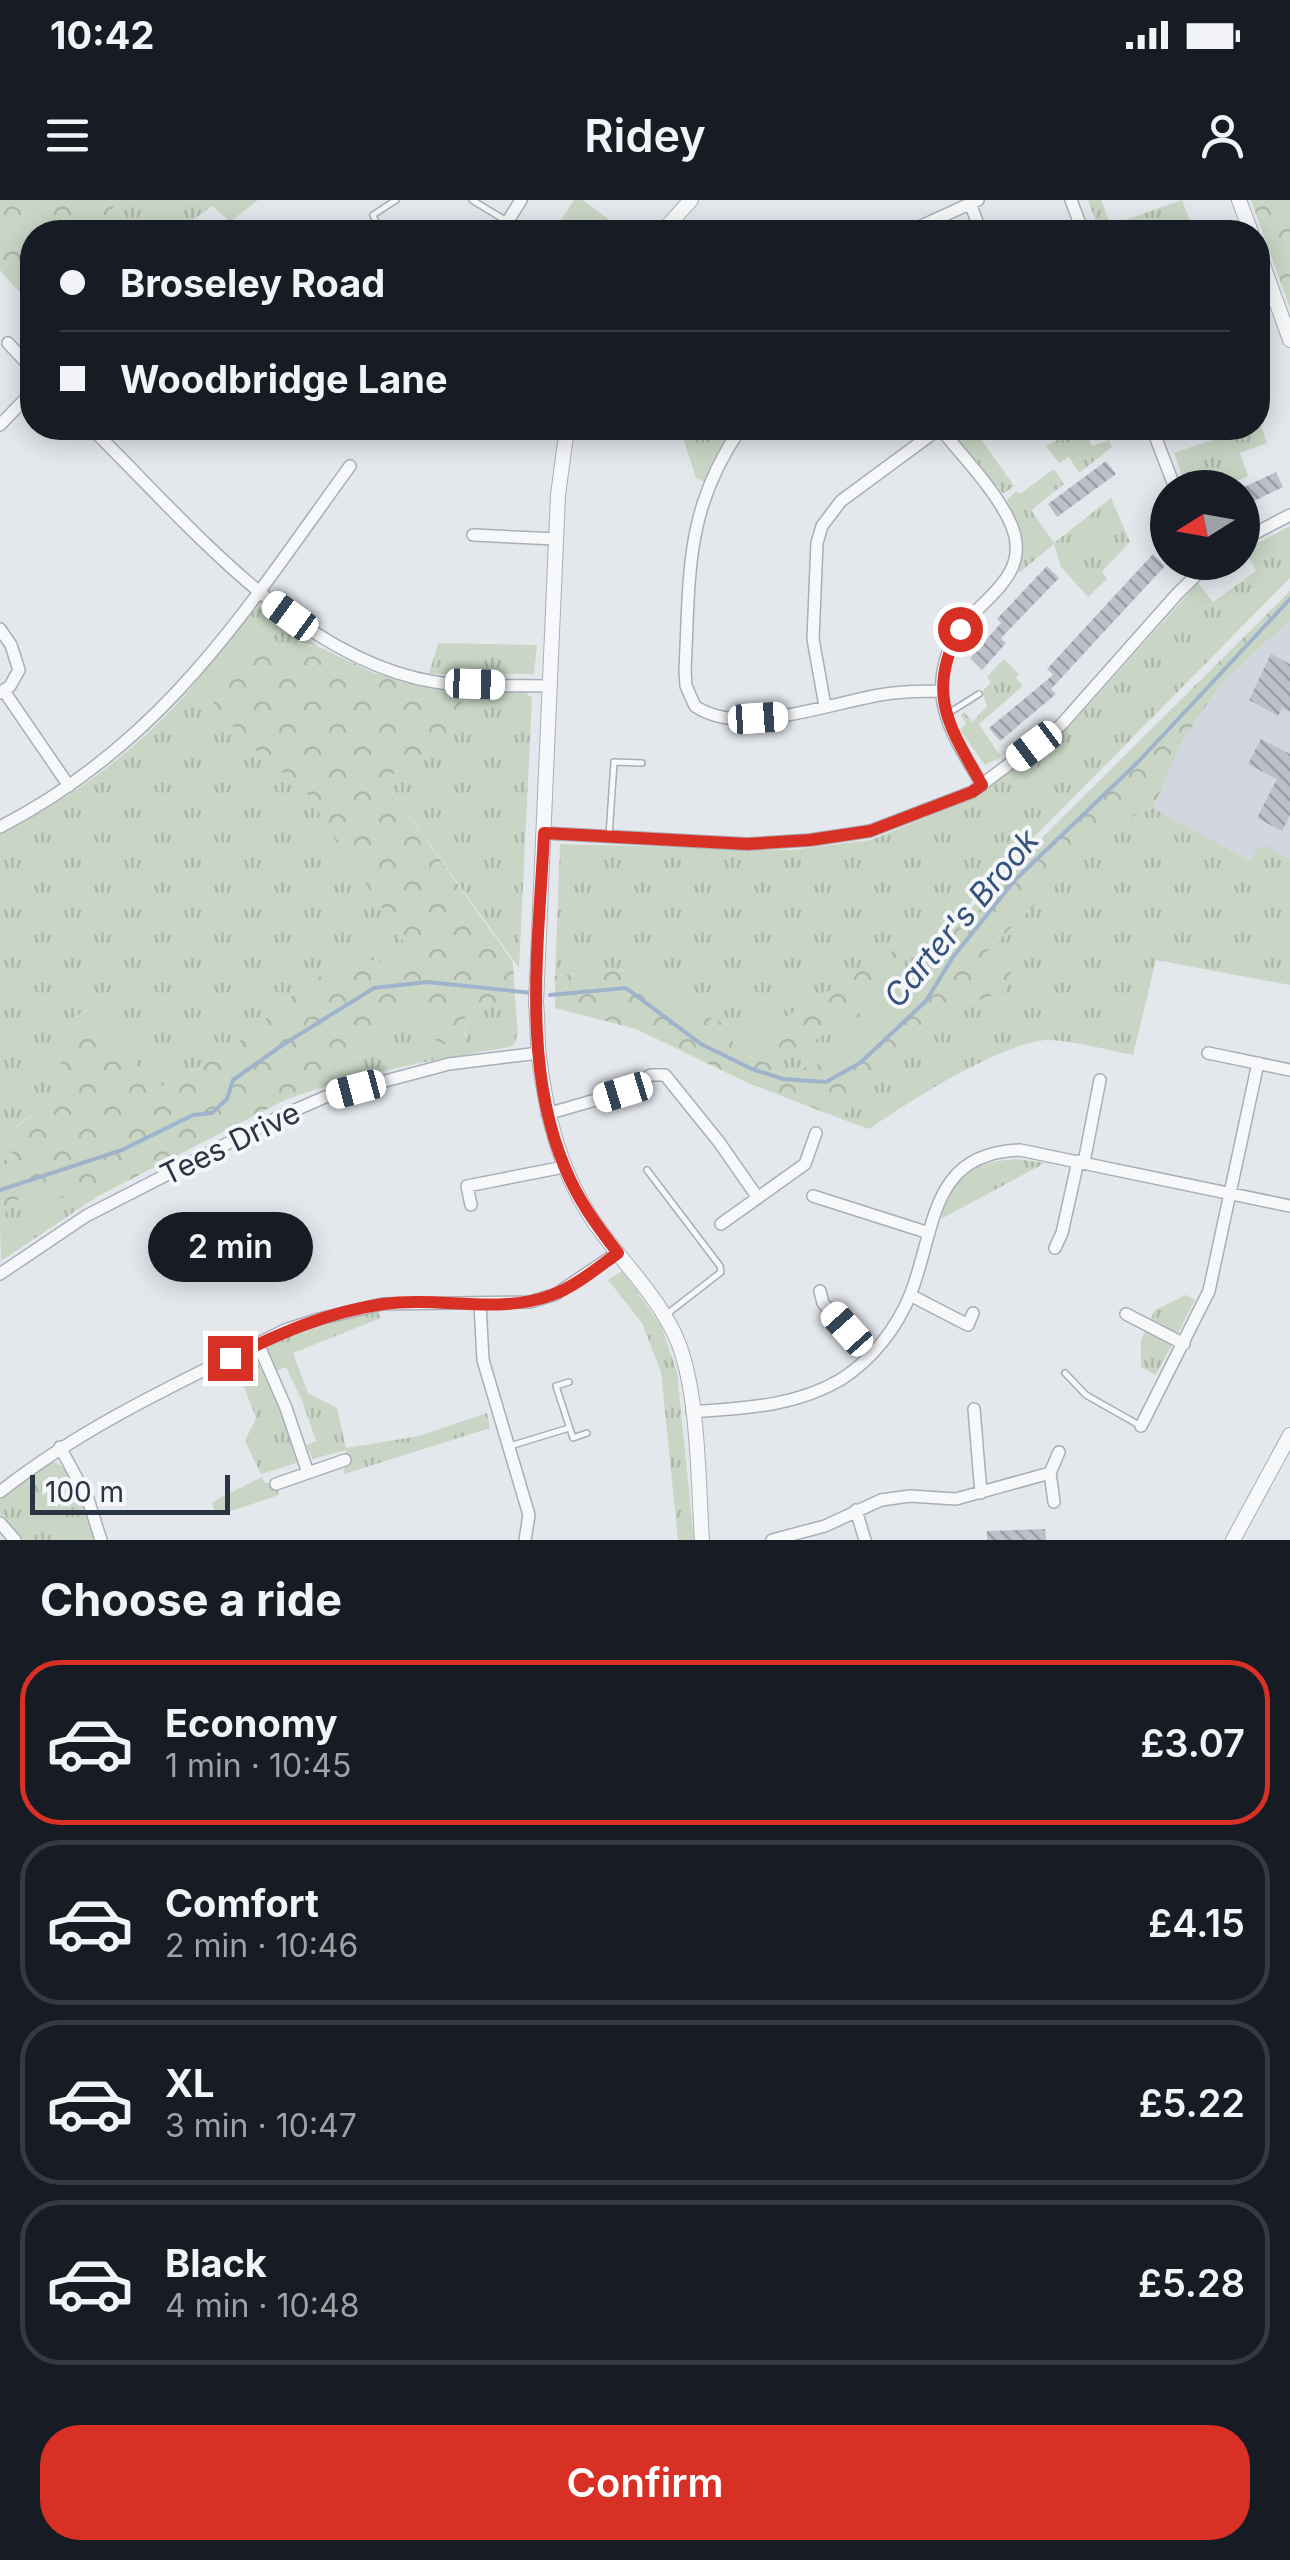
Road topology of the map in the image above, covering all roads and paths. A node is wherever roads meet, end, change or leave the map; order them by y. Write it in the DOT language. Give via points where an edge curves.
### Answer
graph roads {
  1 [pos="396,200"];
  2 [pos="472,200"];
  3 [pos="691,200"];
  4 [pos="974,201"];
  5 [pos="375,220"];
  6 [pos="496,220"];
  7 [pos="673,220"];
  8 [pos="934,220"];
  9 [pos="1270,284"];
  10 [pos="1290,340"];
  11 [pos="8,343"];
  12 [pos="20,356"];
  13 [pos="20,404"];
  14 [pos="0,425"];
  15 [pos="104,440"];
  16 [pos="566,440"];
  17 [pos="733,440"];
  18 [pos="924,440"];
  19 [pos="949,440"];
  20 [pos="1157,440"];
  21 [pos="350,466"];
  22 [pos="1168,470"];
  23 [pos="1290,515"];
  24 [pos="1260,531"];
  25 [pos="473,535"];
  26 [pos="556,540"];
  27 [pos="1191,580"];
  28 [pos="258,592"];
  29 [pos="0,628"];
  30 [pos="550,686"];
  31 [pos="941,691"];
  32 [pos="2,692"];
  33 [pos="979,694"];
  34 [pos="825,706"];
  35 [pos="946,715"];
  36 [pos="642,763"];
  37 [pos="982,785"];
  38 [pos="69,786"];
  39 [pos="0,826"];
  40 [pos="544,833"];
  41 [pos="609,836"];
  42 [pos="1208,1053"];
  43 [pos="539,1054"];
  44 [pos="1258,1062"];
  45 [pos="1290,1070"];
  46 [pos="1100,1080"];
  47 [pos="547,1114"];
  48 [pos="816,1133"];
  49 [pos="1081,1161"];
  50 [pos="564,1167"];
  51 [pos="646,1170"];
  52 [pos="1232,1193"];
  53 [pos="813,1196"];
  54 [pos="758,1198"];
  55 [pos="471,1206"];
  56 [pos="1290,1206"];
  57 [pos="721,1224"];
  58 [pos="930,1232"];
  59 [pos="1055,1248"];
  60 [pos="618,1253"];
  61 [pos="0,1274"];
  62 [pos="820,1291"];
  63 [pos="910,1294"];
  64 [pos="480,1304"];
  65 [pos="974,1313"];
  66 [pos="1126,1314"];
  67 [pos="665,1316"];
  68 [pos="258,1344"];
  69 [pos="1184,1344"];
  70 [pos="870,1355"];
  71 [pos="1065,1373"];
  72 [pos="569,1382"];
  73 [pos="974,1409"];
  74 [pos="692,1412"];
  75 [pos="1142,1426"];
  76 [pos="569,1428"];
  77 [pos="587,1433"];
  78 [pos="1290,1435"];
  79 [pos="60,1447"];
  80 [pos="508,1447"];
  81 [pos="1059,1452"];
  82 [pos="345,1460"];
  83 [pos="308,1473"];
  84 [pos="1050,1473"];
  85 [pos="276,1484"];
  86 [pos="0,1492"];
  87 [pos="981,1492"];
  88 [pos="1054,1502"];
  89 [pos="856,1510"];
  90 [pos="0,1523"];
  91 [pos="15,1540"];
  92 [pos="101,1540"];
  93 [pos="525,1540"];
  94 [pos="702,1540"];
  95 [pos="772,1540"];
  96 [pos="866,1540"];
  97 [pos="1233,1540"];
  1 -- 5 [label="lane" via="373,215"];
  2 -- 6 [label="lane"];
  3 -- 7 [label="street"];
  4 -- 8 [label="street"];
  9 -- 10 [label="street"];
  11 -- 12 [label="street"];
  13 -- 14 [label="street"];
  15 -- 28 [label="street"];
  16 -- 26 [label="street"];
  17 -- 34 [label="street" via="696,520 689,697 721,718 786,716"];
  18 -- 34 [label="street" via="841,501 822,526 813,639"];
  19 -- 31 [label="street" via="1010,520 1016,552 1008,578 954,640"];
  20 -- 22 [label="street"];
  21 -- 28 [label="street"];
  23 -- 24 [label="street"];
  25 -- 26 [label="street"];
  26 -- 30 [label="street"];
  27 -- 37 [label="street" via="1062,725"];
  28 -- 30 [label="street" via="346,652 407,675"];
  28 -- 38 [label="street" via="175,697"];
  29 -- 32 [label="street" via="19,670"];
  30 -- 40 [label="street"];
  31 -- 34 [label="street"];
  31 -- 35 [label="street"];
  32 -- 38 [label="street"];
  33 -- 35 [label="lane"];
  35 -- 37 [label="street"];
  36 -- 41 [label="lane" via="614,762"];
  37 -- 41 [label="street" via="870,831 810,840 747,844"];
  38 -- 39 [label="street"];
  40 -- 41 [label="street"];
  40 -- 43 [label="street"];
  42 -- 44 [label="street"];
  43 -- 47 [label="street"];
  43 -- 61 [label="street, Tees Drive" via="449,1064 325,1097 86,1216"];
  44 -- 45 [label="street"];
  44 -- 52 [label="street"];
  46 -- 49 [label="street"];
  47 -- 50 [label="street"];
  47 -- 54 [label="street" via="665,1075"];
  48 -- 54 [label="street" via="804,1164"];
  49 -- 52 [label="street"];
  49 -- 58 [label="street" via="1020,1150 978,1158 948,1182"];
  49 -- 59 [label="street"];
  50 -- 55 [label="street" via="467,1186"];
  50 -- 60 [label="street"];
  51 -- 67 [label="lane" via="721,1272"];
  52 -- 56 [label="street"];
  52 -- 69 [label="street" via="1209,1291"];
  53 -- 58 [label="street"];
  54 -- 57 [label="street"];
  58 -- 63 [label="street"];
  60 -- 64 [label="street" via="556,1294"];
  60 -- 67 [label="street"];
  62 -- 70 [label="street" via="823,1303"];
  63 -- 65 [label="street" via="968,1324"];
  63 -- 70 [label="street"];
  64 -- 68 [label="street" via="382,1304 319,1319"];
  64 -- 80 [label="street" via="483,1360"];
  66 -- 69 [label="street"];
  67 -- 74 [label="street" via="678,1343"];
  68 -- 79 [label="street"];
  68 -- 83 [label="street"];
  69 -- 75 [label="street"];
  70 -- 74 [label="street" via="838,1381 793,1400"];
  71 -- 75 [label="lane" via="1086,1396"];
  72 -- 76 [label="lane" via="556,1386"];
  73 -- 87 [label="street"];
  74 -- 94 [label="street"];
  76 -- 77 [label="lane" via="572,1438"];
  76 -- 80 [label="lane"];
  78 -- 97 [label="street"];
  79 -- 86 [label="street"];
  79 -- 92 [label="street"];
  80 -- 93 [label="street" via="528,1515"];
  81 -- 84 [label="street"];
  82 -- 83 [label="street"];
  83 -- 85 [label="street"];
  84 -- 87 [label="street"];
  84 -- 88 [label="street"];
  87 -- 89 [label="street" via="956,1499 897,1497"];
  89 -- 95 [label="street"];
  89 -- 96 [label="street"];
  90 -- 91 [label="street"];
}
